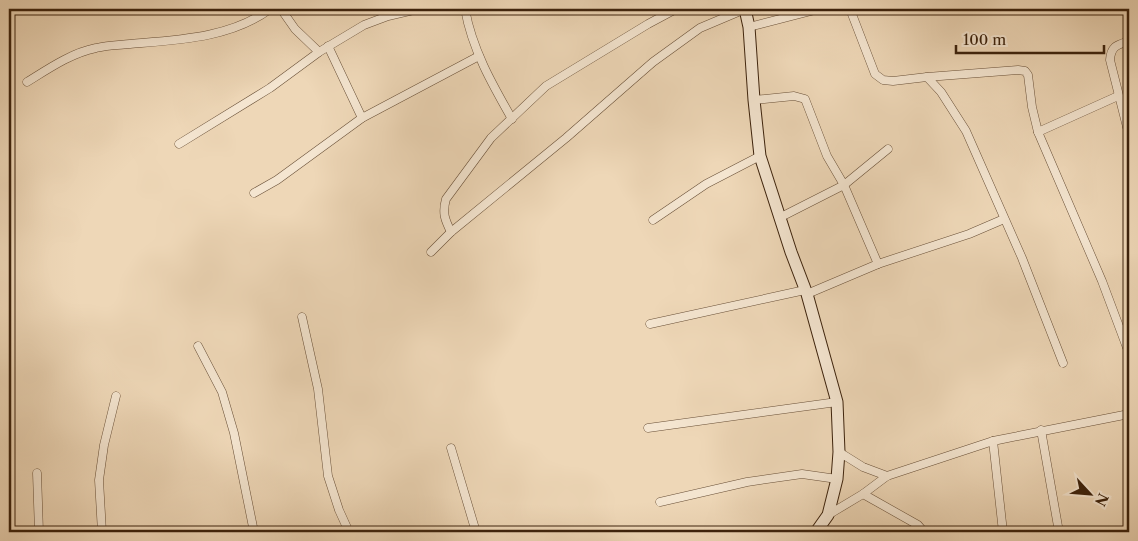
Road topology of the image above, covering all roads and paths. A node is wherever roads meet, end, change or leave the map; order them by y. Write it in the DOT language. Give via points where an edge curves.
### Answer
graph roads {
  1 [pos="270,9"];
  2 [pos="281,9"];
  3 [pos="418,9"];
  4 [pos="465,9"];
  5 [pos="676,9"];
  6 [pos="745,9"];
  7 [pos="819,9"];
  8 [pos="850,9"];
  9 [pos="749,27"];
  10 [pos="1129,41"];
  11 [pos="328,46"];
  12 [pos="319,52"];
  13 [pos="479,56"];
  14 [pos="926,77"];
  15 [pos="27,82"];
  16 [pos="1118,96"];
  17 [pos="754,100"];
  18 [pos="362,118"];
  19 [pos="512,119"];
  20 [pos="1038,132"];
  21 [pos="1129,135"];
  22 [pos="179,144"];
  23 [pos="888,149"];
  24 [pos="760,156"];
  25 [pos="844,185"];
  26 [pos="254,193"];
  27 [pos="779,218"];
  28 [pos="1004,219"];
  29 [pos="653,220"];
  30 [pos="451,232"];
  31 [pos="431,252"];
  32 [pos="878,264"];
  33 [pos="806,292"];
  34 [pos="302,317"];
  35 [pos="650,324"];
  36 [pos="198,346"];
  37 [pos="1129,354"];
  38 [pos="1063,363"];
  39 [pos="116,396"];
  40 [pos="837,402"];
  41 [pos="1129,414"];
  42 [pos="648,428"];
  43 [pos="1041,430"];
  44 [pos="993,440"];
  45 [pos="451,448"];
  46 [pos="839,452"];
  47 [pos="38,473"];
  48 [pos="887,476"];
  49 [pos="837,479"];
  50 [pos="863,494"];
  51 [pos="660,502"];
  52 [pos="828,515"];
  53 [pos="39,532"];
  54 [pos="102,532"];
  55 [pos="254,532"];
  56 [pos="349,532"];
  57 [pos="476,532"];
  58 [pos="816,532"];
  59 [pos="924,532"];
  60 [pos="1003,532"];
  61 [pos="1059,532"];
  1 -- 15 [label="street" via="257,19 202,37 95,48 60,62"];
  2 -- 12 [label="street" via="295,29"];
  3 -- 11 [label="street" via="364,25"];
  4 -- 13 [label="street"];
  5 -- 19 [label="street" via="546,86"];
  6 -- 9 [label="street"];
  6 -- 30 [label="street" via="700,28 652,62"];
  7 -- 9 [label="street"];
  8 -- 14 [label="street" via="875,74 883,80 894,81"];
  9 -- 17 [label="street"];
  10 -- 16 [label="street" via="1111,51"];
  11 -- 12 [label="street"];
  11 -- 18 [label="street"];
  12 -- 22 [label="street" via="270,88"];
  13 -- 18 [label="street"];
  13 -- 19 [label="street"];
  14 -- 20 [label="street" via="1024,72 1028,75"];
  14 -- 28 [label="street" via="941,92 966,132"];
  16 -- 20 [label="street"];
  16 -- 21 [label="street"];
  17 -- 24 [label="street"];
  17 -- 25 [label="street" via="794,96 805,99 827,156"];
  18 -- 26 [label="street"];
  19 -- 30 [label="street" via="491,138 446,199 444,217"];
  20 -- 37 [label="street" via="1102,281"];
  23 -- 25 [label="street"];
  24 -- 27 [label="street"];
  24 -- 29 [label="street" via="706,184"];
  25 -- 27 [label="street"];
  25 -- 32 [label="street"];
  27 -- 33 [label="street"];
  28 -- 32 [label="street"];
  28 -- 38 [label="street"];
  30 -- 31 [label="street"];
  32 -- 33 [label="street"];
  33 -- 35 [label="street"];
  33 -- 40 [label="street"];
  34 -- 56 [label="street" via="318,389 328,476"];
  36 -- 55 [label="street" via="222,392 234,433"];
  39 -- 54 [label="street" via="99,480"];
  40 -- 42 [label="street"];
  40 -- 46 [label="street"];
  41 -- 43 [label="street"];
  43 -- 44 [label="street"];
  43 -- 61 [label="street"];
  44 -- 48 [label="street"];
  44 -- 60 [label="street"];
  45 -- 57 [label="street"];
  46 -- 48 [label="street" via="863,467"];
  46 -- 49 [label="street"];
  47 -- 53 [label="street"];
  48 -- 50 [label="street"];
  49 -- 51 [label="street" via="802,474 747,482"];
  49 -- 52 [label="street"];
  50 -- 52 [label="street"];
  50 -- 59 [label="street" via="918,525"];
  52 -- 58 [label="street"];
}
